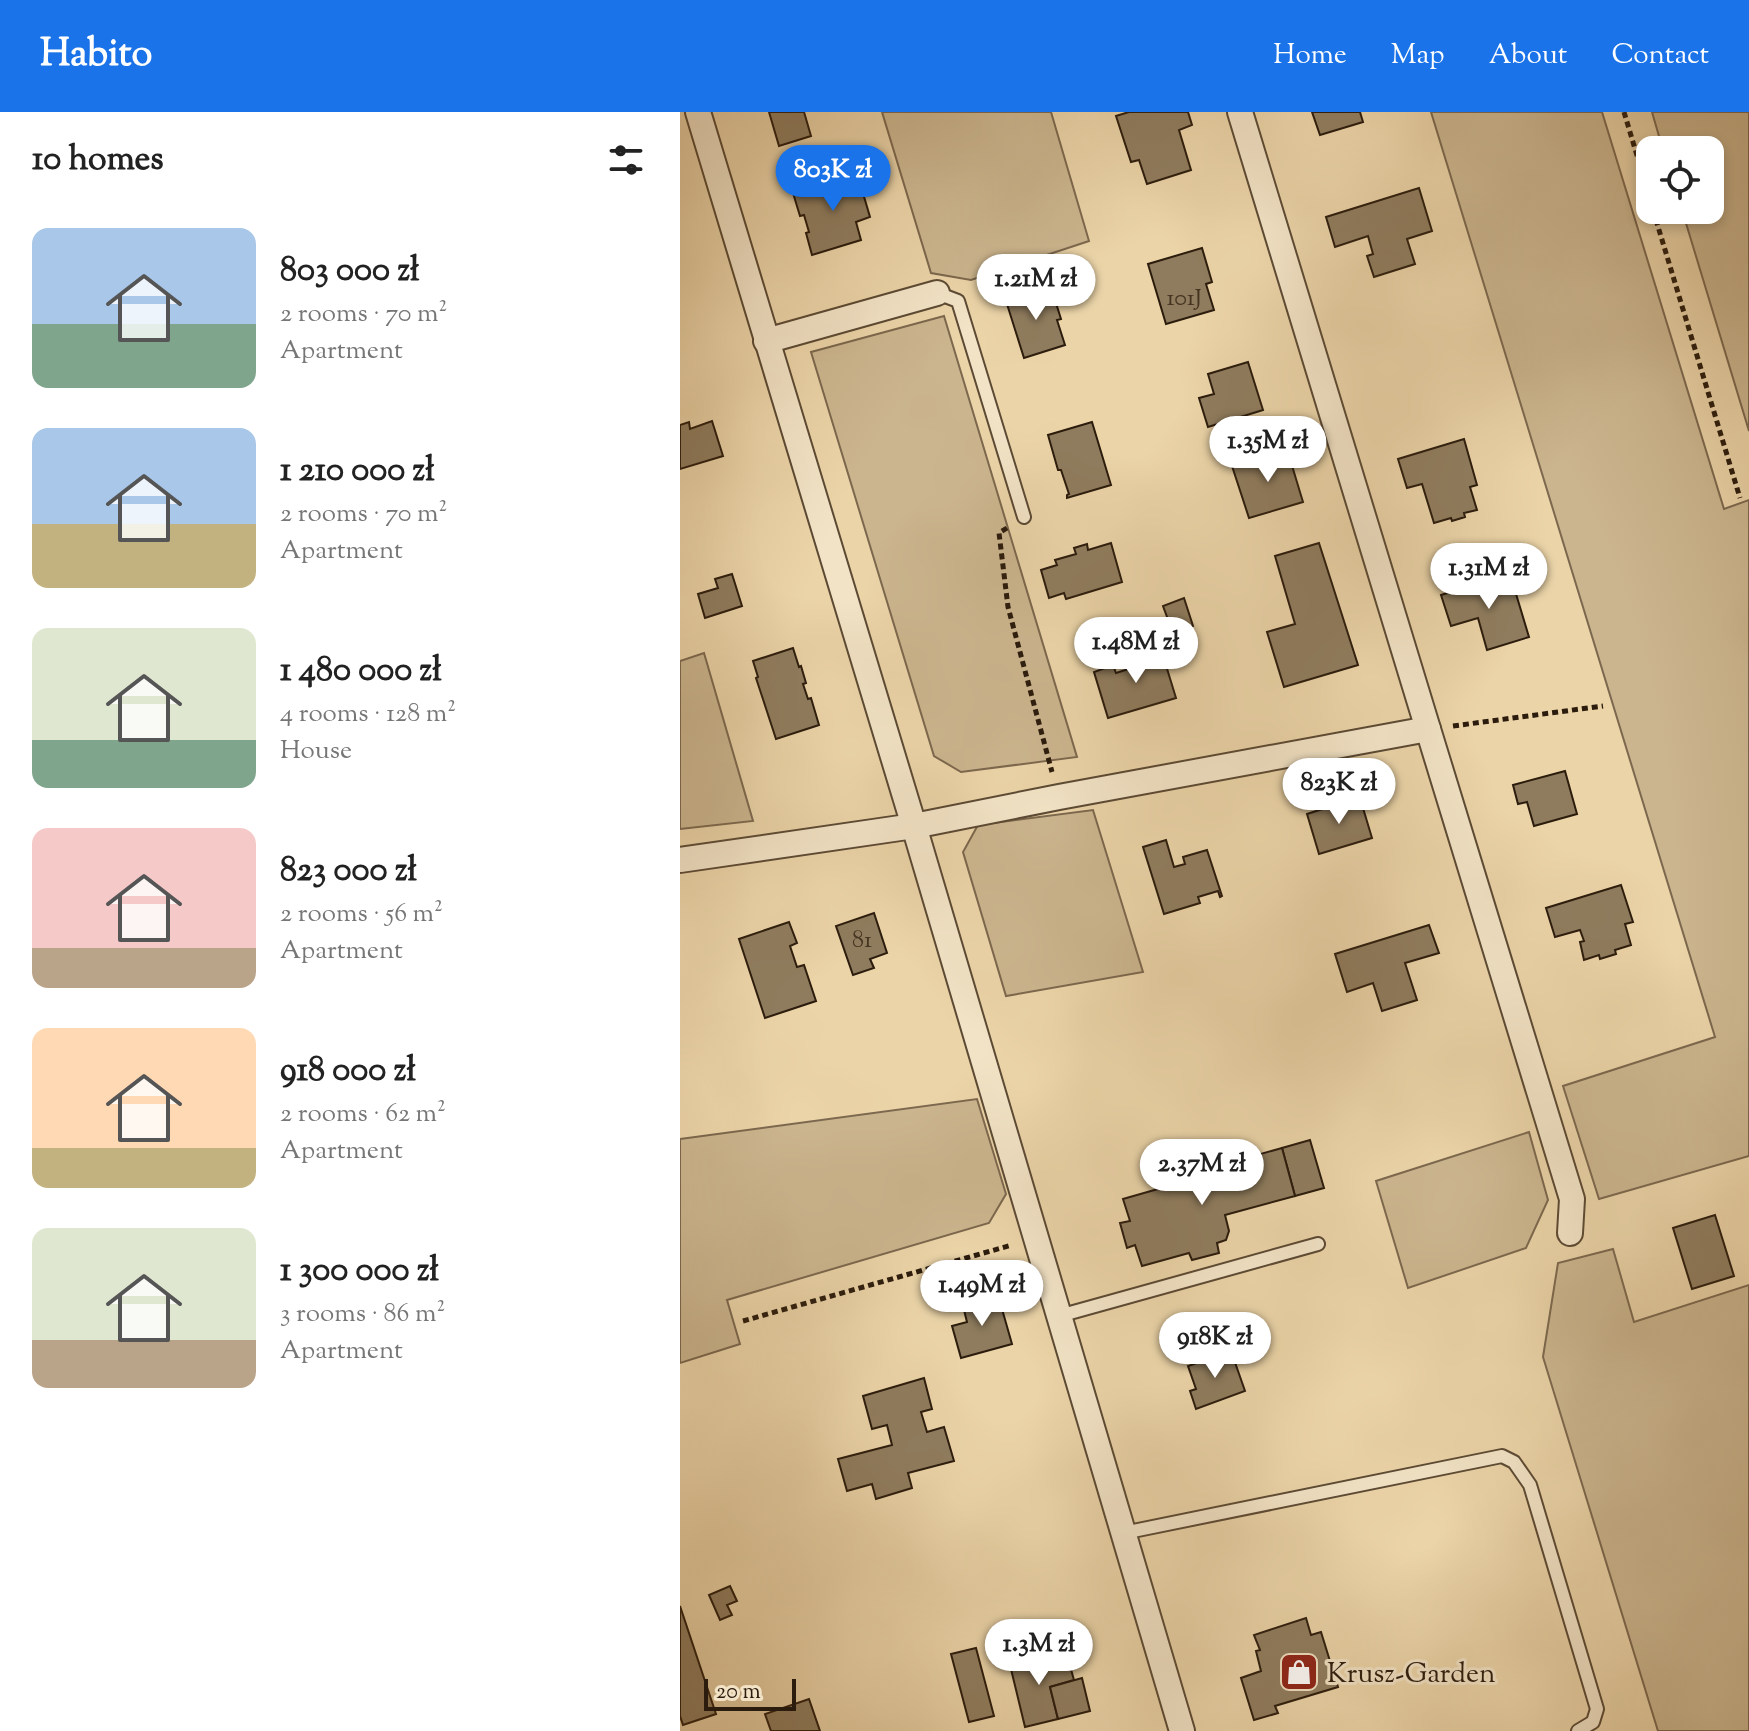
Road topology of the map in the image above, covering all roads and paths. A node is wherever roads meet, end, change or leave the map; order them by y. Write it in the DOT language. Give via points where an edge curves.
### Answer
graph roads {
  1 [pos="698,112"];
  2 [pos="1240,112"];
  3 [pos="1624,112"];
  4 [pos="1636,152"];
  5 [pos="1657,224"];
  6 [pos="937,293"];
  7 [pos="766,341"];
  8 [pos="1740,498"];
  9 [pos="1024,517"];
  10 [pos="1603,706"];
  11 [pos="1428,729"];
  12 [pos="1059,797"];
  13 [pos="914,826"];
  14 [pos="680,860"];
  15 [pos="1570,1233"];
  16 [pos="1037,1240"];
  17 [pos="1318,1244"];
  18 [pos="1059,1316"];
  19 [pos="743,1321"];
  20 [pos="1123,1533"];
  21 [pos="1182,1731"];
  22 [pos="1578,1731"];
  1 -- 7 [label="street"];
  2 -- 11 [label="street"];
  3 -- 4 [label="path"];
  5 -- 8 [label="path"];
  6 -- 7 [label="street"];
  6 -- 9 [label="lane" via="958,301"];
  7 -- 13 [label="street"];
  9 -- 12 [label="path" via="999,533 1008,607"];
  10 -- 11 [label="path"];
  11 -- 12 [label="street"];
  11 -- 15 [label="street" via="1572,1199"];
  12 -- 13 [label="street"];
  13 -- 14 [label="street"];
  13 -- 16 [label="street"];
  16 -- 18 [label="street"];
  16 -- 19 [label="path"];
  17 -- 18 [label="lane"];
  18 -- 20 [label="street"];
  20 -- 21 [label="street"];
  20 -- 22 [label="lane" via="1502,1456 1514,1462 1530,1485 1597,1709 1593,1722"];
}
